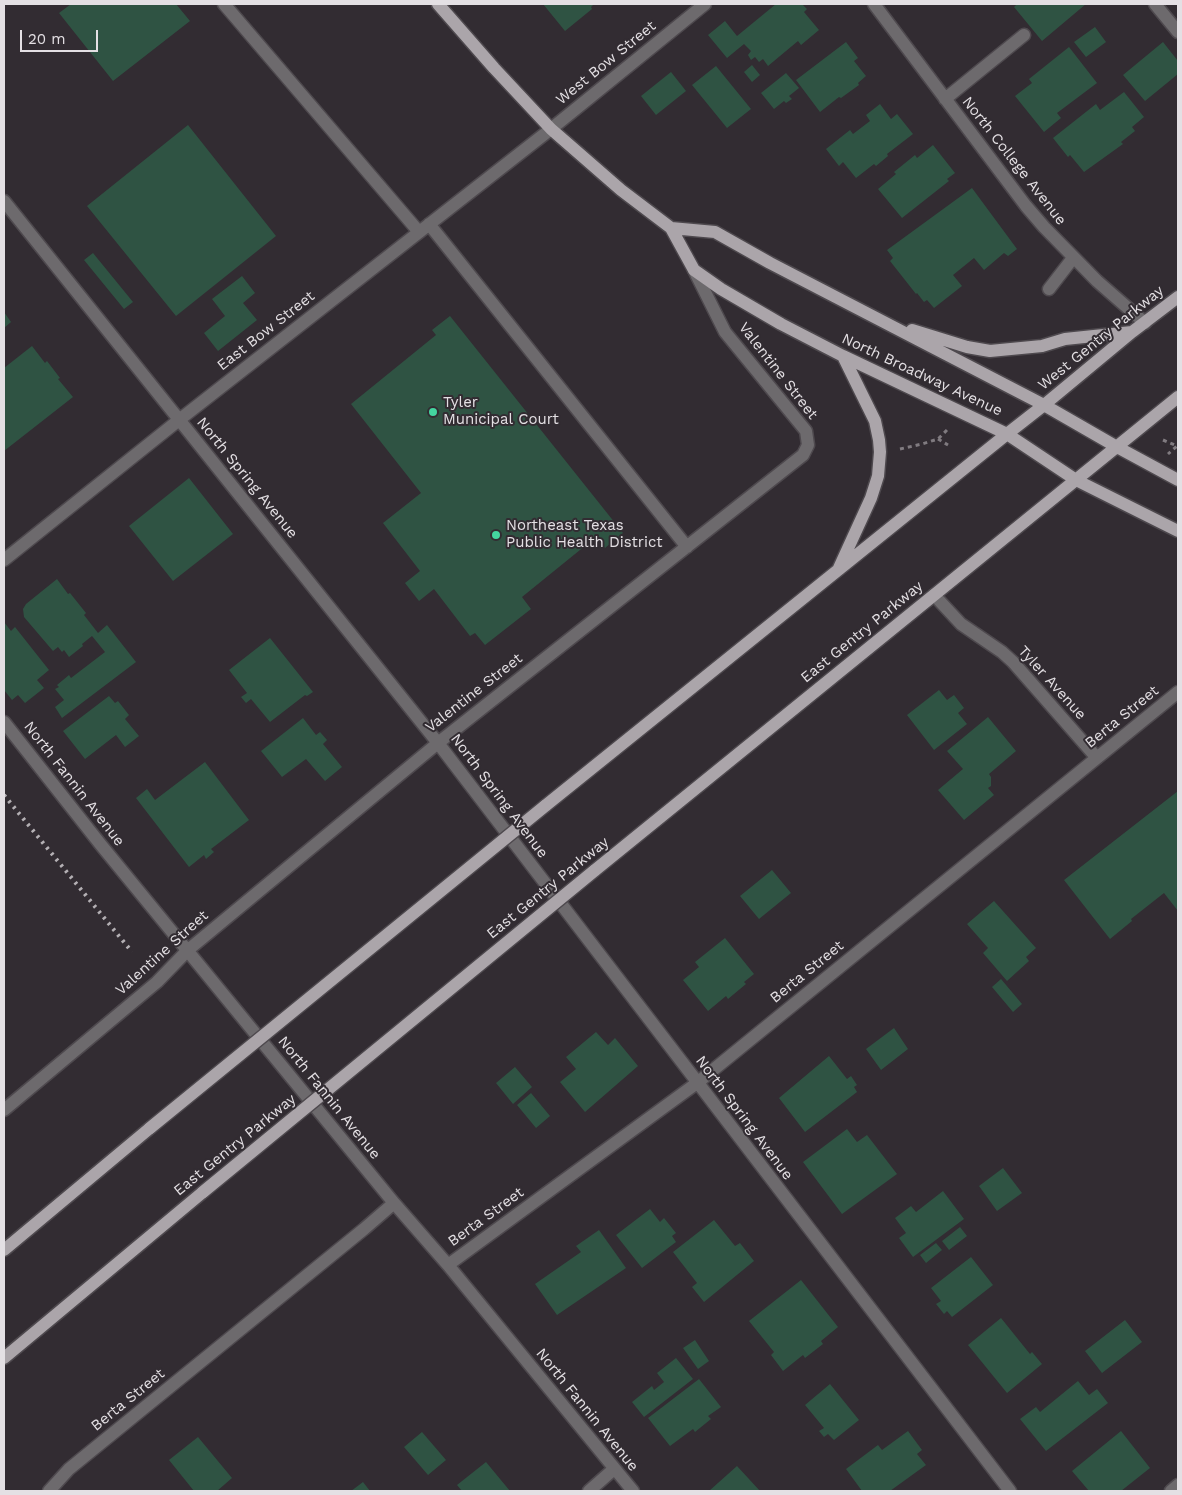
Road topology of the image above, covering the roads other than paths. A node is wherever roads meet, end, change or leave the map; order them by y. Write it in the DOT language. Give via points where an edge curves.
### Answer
graph roads {
  1 [pos="224,4"];
  2 [pos="438,4"];
  3 [pos="705,4"];
  4 [pos="874,4"];
  5 [pos="1155,4"];
  6 [pos="1178,32"];
  7 [pos="1024,35"];
  8 [pos="945,99"];
  9 [pos="550,129"];
  10 [pos="4,201"];
  11 [pos="430,224"];
  12 [pos="671,228"];
  13 [pos="419,232"];
  14 [pos="1073,258"];
  15 [pos="694,270"];
  16 [pos="1049,289"];
  17 [pos="1178,297"];
  18 [pos="877,318"];
  19 [pos="1146,323"];
  20 [pos="1132,332"];
  21 [pos="844,356"];
  22 [pos="1178,397"];
  23 [pos="1044,405"];
  24 [pos="179,420"];
  25 [pos="1007,434"];
  26 [pos="1117,447"];
  27 [pos="1076,480"];
  28 [pos="1178,480"];
  29 [pos="1178,531"];
  30 [pos="687,547"];
  31 [pos="4,560"];
  32 [pos="838,571"];
  33 [pos="934,595"];
  34 [pos="1178,692"];
  35 [pos="4,722"];
  36 [pos="438,743"];
  37 [pos="1097,758"];
  38 [pos="188,950"];
  39 [pos="697,1083"];
  40 [pos="4,1110"];
  41 [pos="394,1204"];
  42 [pos="4,1250"];
  43 [pos="448,1265"];
  44 [pos="4,1358"];
  45 [pos="614,1469"];
  46 [pos="1178,1485"];
  47 [pos="49,1491"];
  48 [pos="589,1491"];
  49 [pos="633,1491"];
  50 [pos="1010,1491"];
  51 [pos="1171,1491"];
  1 -- 13 [label="street"];
  2 -- 9 [label="main road, North Broadway Avenue"];
  3 -- 9 [label="street, West Bow Street"];
  4 -- 8 [label="street, North College Avenue"];
  5 -- 6 [label="street"];
  7 -- 8 [label="street"];
  8 -- 14 [label="street, North College Avenue" via="1026,206"];
  9 -- 11 [label="street, East Bow Street"];
  9 -- 12 [label="main road, North Broadway Avenue"];
  10 -- 24 [label="street, North Spring Avenue"];
  11 -- 13 [label="street, East Bow Street"];
  11 -- 30 [label="street"];
  12 -- 15 [label="main road, North Broadway Avenue"];
  12 -- 18 [label="main road, North Broadway Avenue" via="715,232"];
  13 -- 24 [label="street, East Bow Street"];
  14 -- 16 [label="street"];
  14 -- 19 [label="street, North College Avenue"];
  15 -- 21 [label="main road, North Broadway Avenue" via="748,306"];
  15 -- 30 [label="street, Valentine Street" via="725,332 802,426 808,445 799,459"];
  17 -- 19 [label="main road, West Gentry Parkway"];
  18 -- 20 [label="main road" via="966,347 990,351"];
  18 -- 23 [label="main road, North Broadway Avenue"];
  19 -- 20 [label="main road, West Gentry Parkway"];
  20 -- 23 [label="main road, West Gentry Parkway"];
  21 -- 25 [label="main road, North Broadway Avenue"];
  21 -- 32 [label="main road" via="875,421 880,452 878,476 871,498"];
  22 -- 26 [label="main road"];
  23 -- 25 [label="main road"];
  23 -- 26 [label="main road, North Broadway Avenue"];
  24 -- 31 [label="street, East Bow Street"];
  24 -- 36 [label="street, North Spring Avenue"];
  25 -- 27 [label="main road, North Broadway Avenue"];
  25 -- 32 [label="main road"];
  26 -- 27 [label="main road, East Gentry Parkway"];
  26 -- 28 [label="main road, North Broadway Avenue"];
  27 -- 29 [label="main road, North Broadway Avenue"];
  27 -- 33 [label="main road, East Gentry Parkway"];
  30 -- 36 [label="street, Valentine Street"];
  32 -- 42 [label="main road, bridge" via="545,806"];
  33 -- 37 [label="street, Tyler Avenue" via="961,624 1013,662"];
  33 -- 44 [label="main road, East Gentry Parkway, bridge"];
  34 -- 37 [label="street, Berta Street"];
  35 -- 38 [label="street, North Fannin Avenue"];
  36 -- 38 [label="street, Valentine Street"];
  36 -- 39 [label="street, North Spring Avenue"];
  37 -- 39 [label="street, Berta Street"];
  38 -- 40 [label="street, Valentine Street" via="157,982"];
  38 -- 41 [label="street, North Fannin Avenue"];
  39 -- 43 [label="street, Berta Street"];
  39 -- 50 [label="street, North Spring Avenue"];
  41 -- 43 [label="street, North Fannin Avenue"];
  41 -- 47 [label="street, Berta Street" via="69,1469"];
  43 -- 45 [label="street, North Fannin Avenue"];
  45 -- 48 [label="street"];
  45 -- 49 [label="street, North Fannin Avenue"];
  46 -- 51 [label="street"];
}
